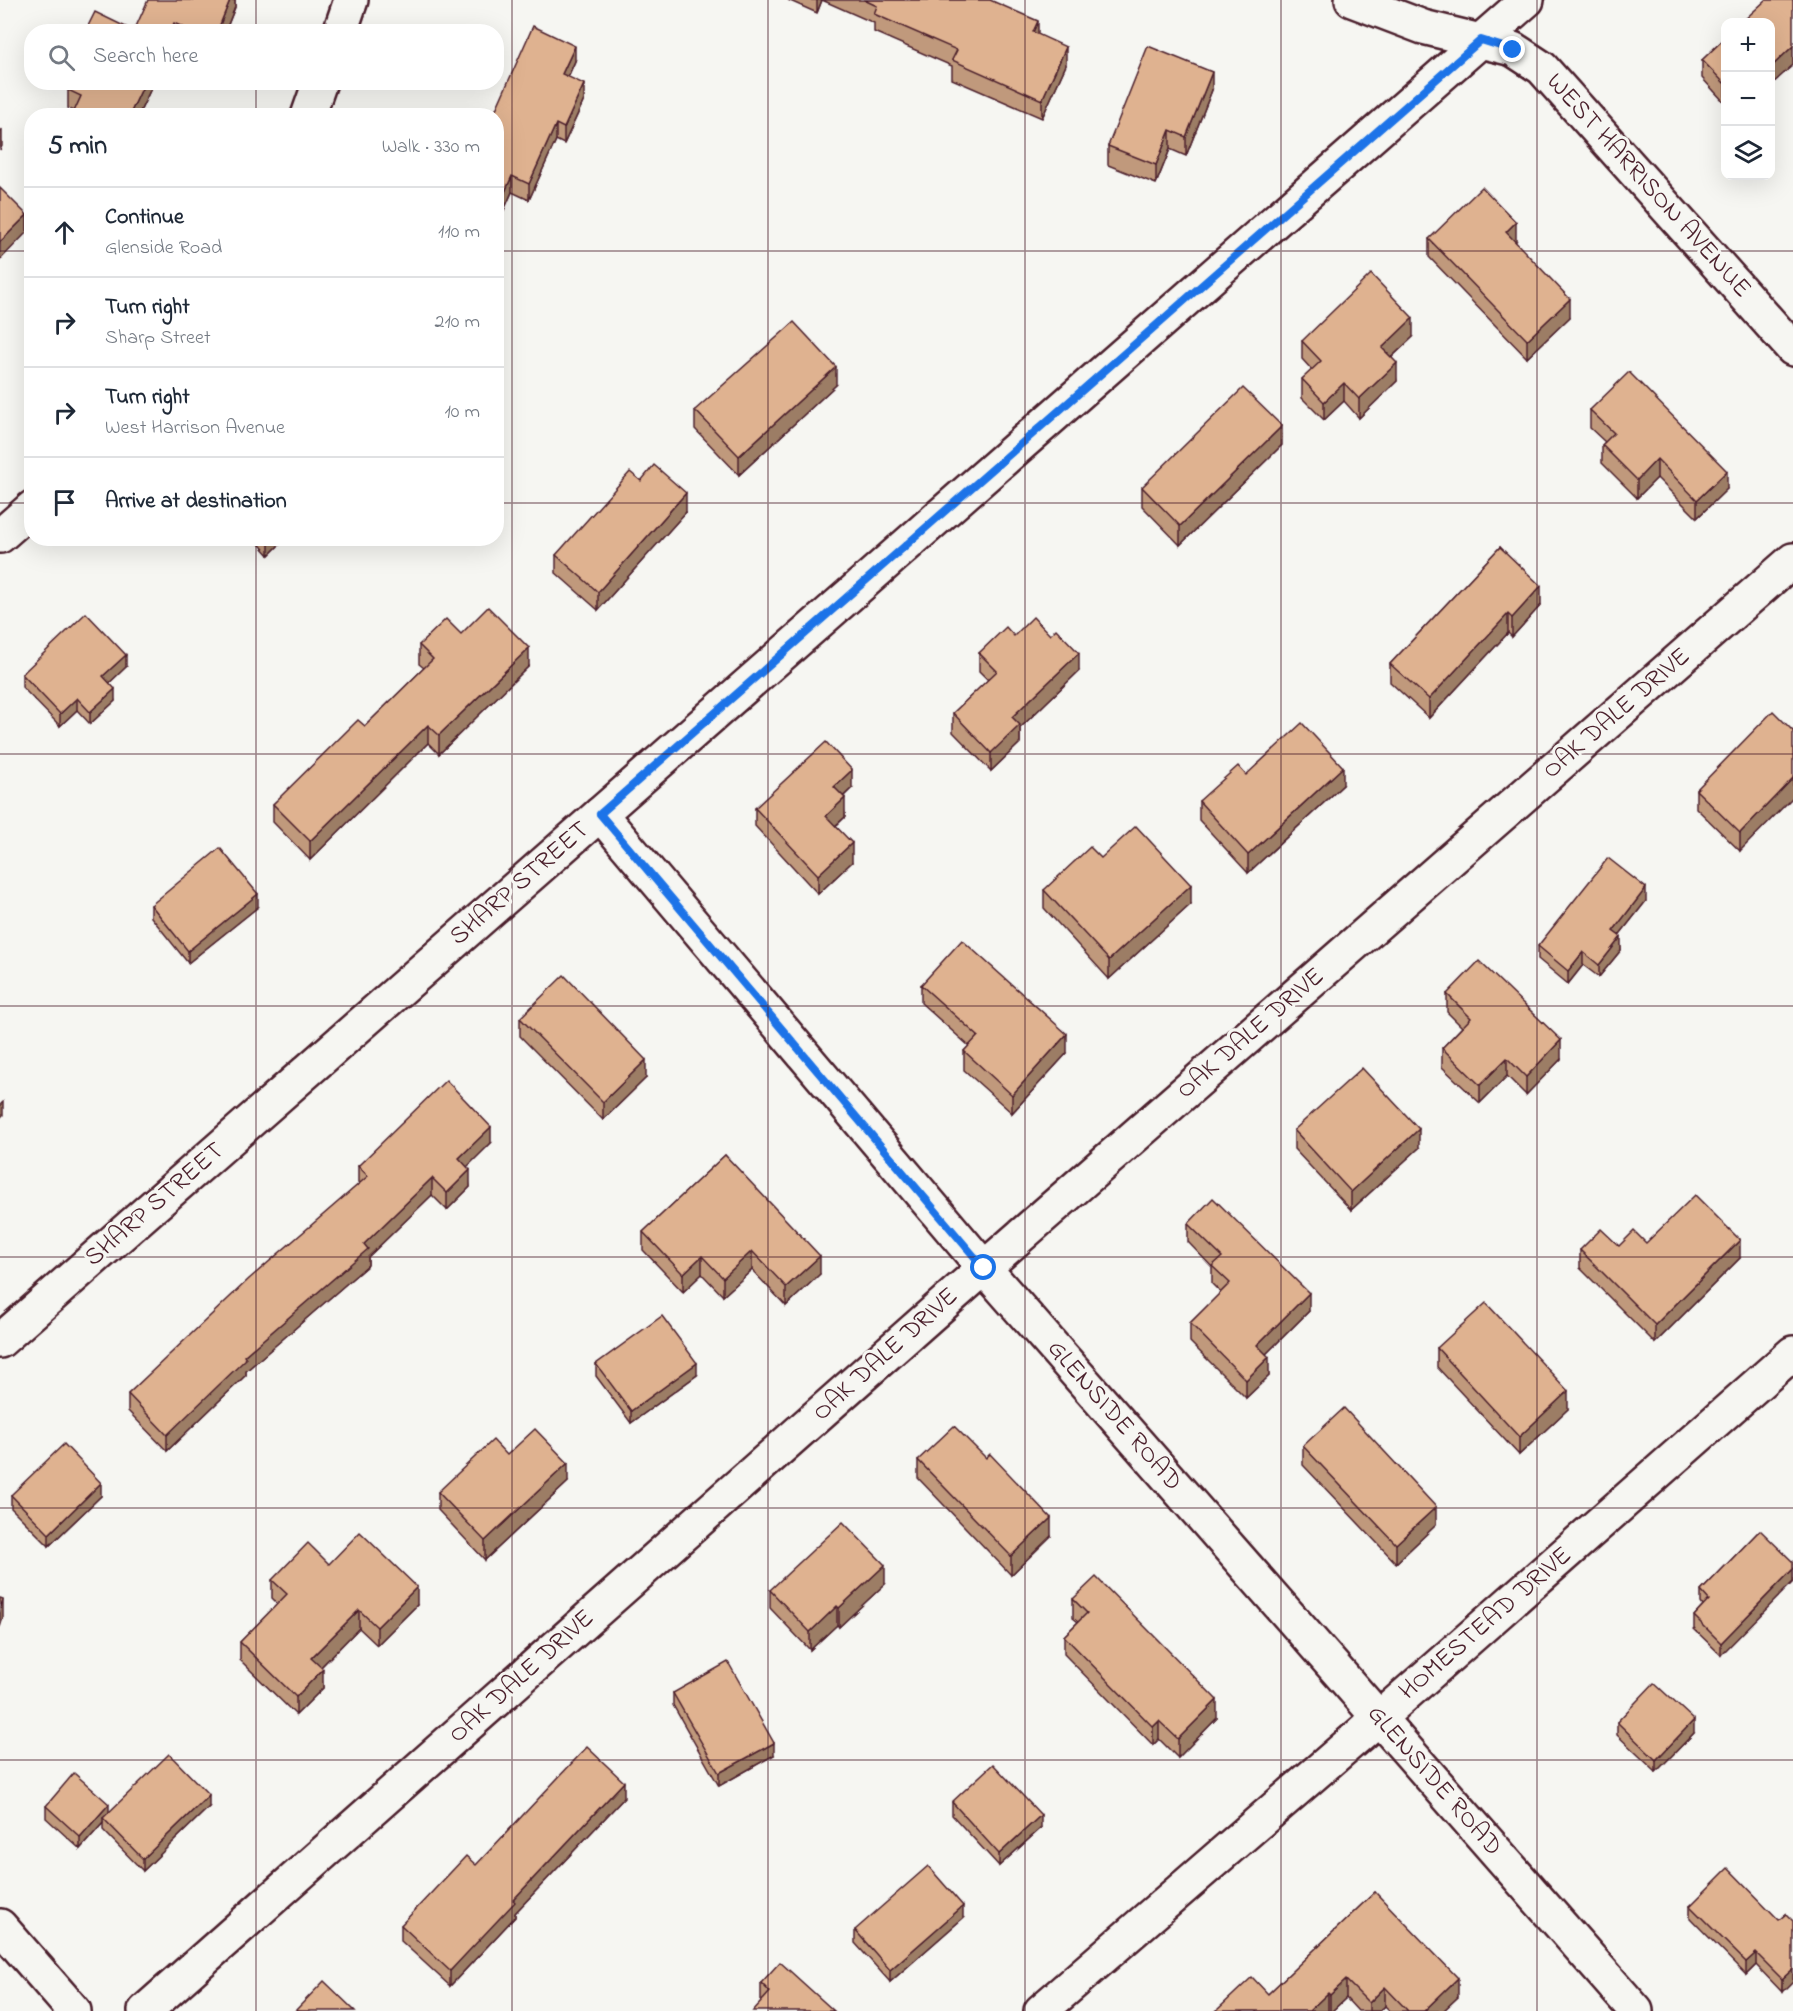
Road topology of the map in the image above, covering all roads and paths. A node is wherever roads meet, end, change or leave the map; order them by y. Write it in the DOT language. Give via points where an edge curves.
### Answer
graph roads {
  1 [pos="351,0"];
  2 [pos="1352,0"];
  3 [pos="1527,0"];
  4 [pos="343,24"];
  5 [pos="1481,40"];
  6 [pos="317,90"];
  7 [pos="311,108"];
  8 [pos="1793,349"];
  9 [pos="24,515"];
  10 [pos="0,536"];
  11 [pos="1793,560"];
  12 [pos="600,814"];
  13 [pos="984,1268"];
  14 [pos="0,1341"];
  15 [pos="1793,1353"];
  16 [pos="1379,1718"];
  17 [pos="0,1926"];
  18 [pos="74,2011"];
  19 [pos="145,2011"];
  20 [pos="1041,2011"];
  21 [pos="1636,2011"];
  1 -- 4 [label="street"];
  2 -- 5 [label="street, WEST HARRISON AVENUE" via="1423,27"];
  3 -- 5 [label="street, SHARP STREET"];
  5 -- 8 [label="street, WEST HARRISON AVENUE" via="1513,50 1542,68"];
  5 -- 12 [label="street, SHARP STREET"];
  6 -- 7 [label="street"];
  9 -- 10 [label="street"];
  11 -- 13 [label="street, OAK DALE DRIVE"];
  12 -- 13 [label="street, GLENSIDE ROAD"];
  12 -- 14 [label="street, SHARP STREET"];
  13 -- 16 [label="street, GLENSIDE ROAD"];
  13 -- 19 [label="street, OAK DALE DRIVE"];
  15 -- 16 [label="street, HOMESTEAD DRIVE"];
  16 -- 20 [label="street, HOMESTEAD DRIVE"];
  16 -- 21 [label="street, GLENSIDE ROAD"];
  17 -- 18 [label="street"];
}
